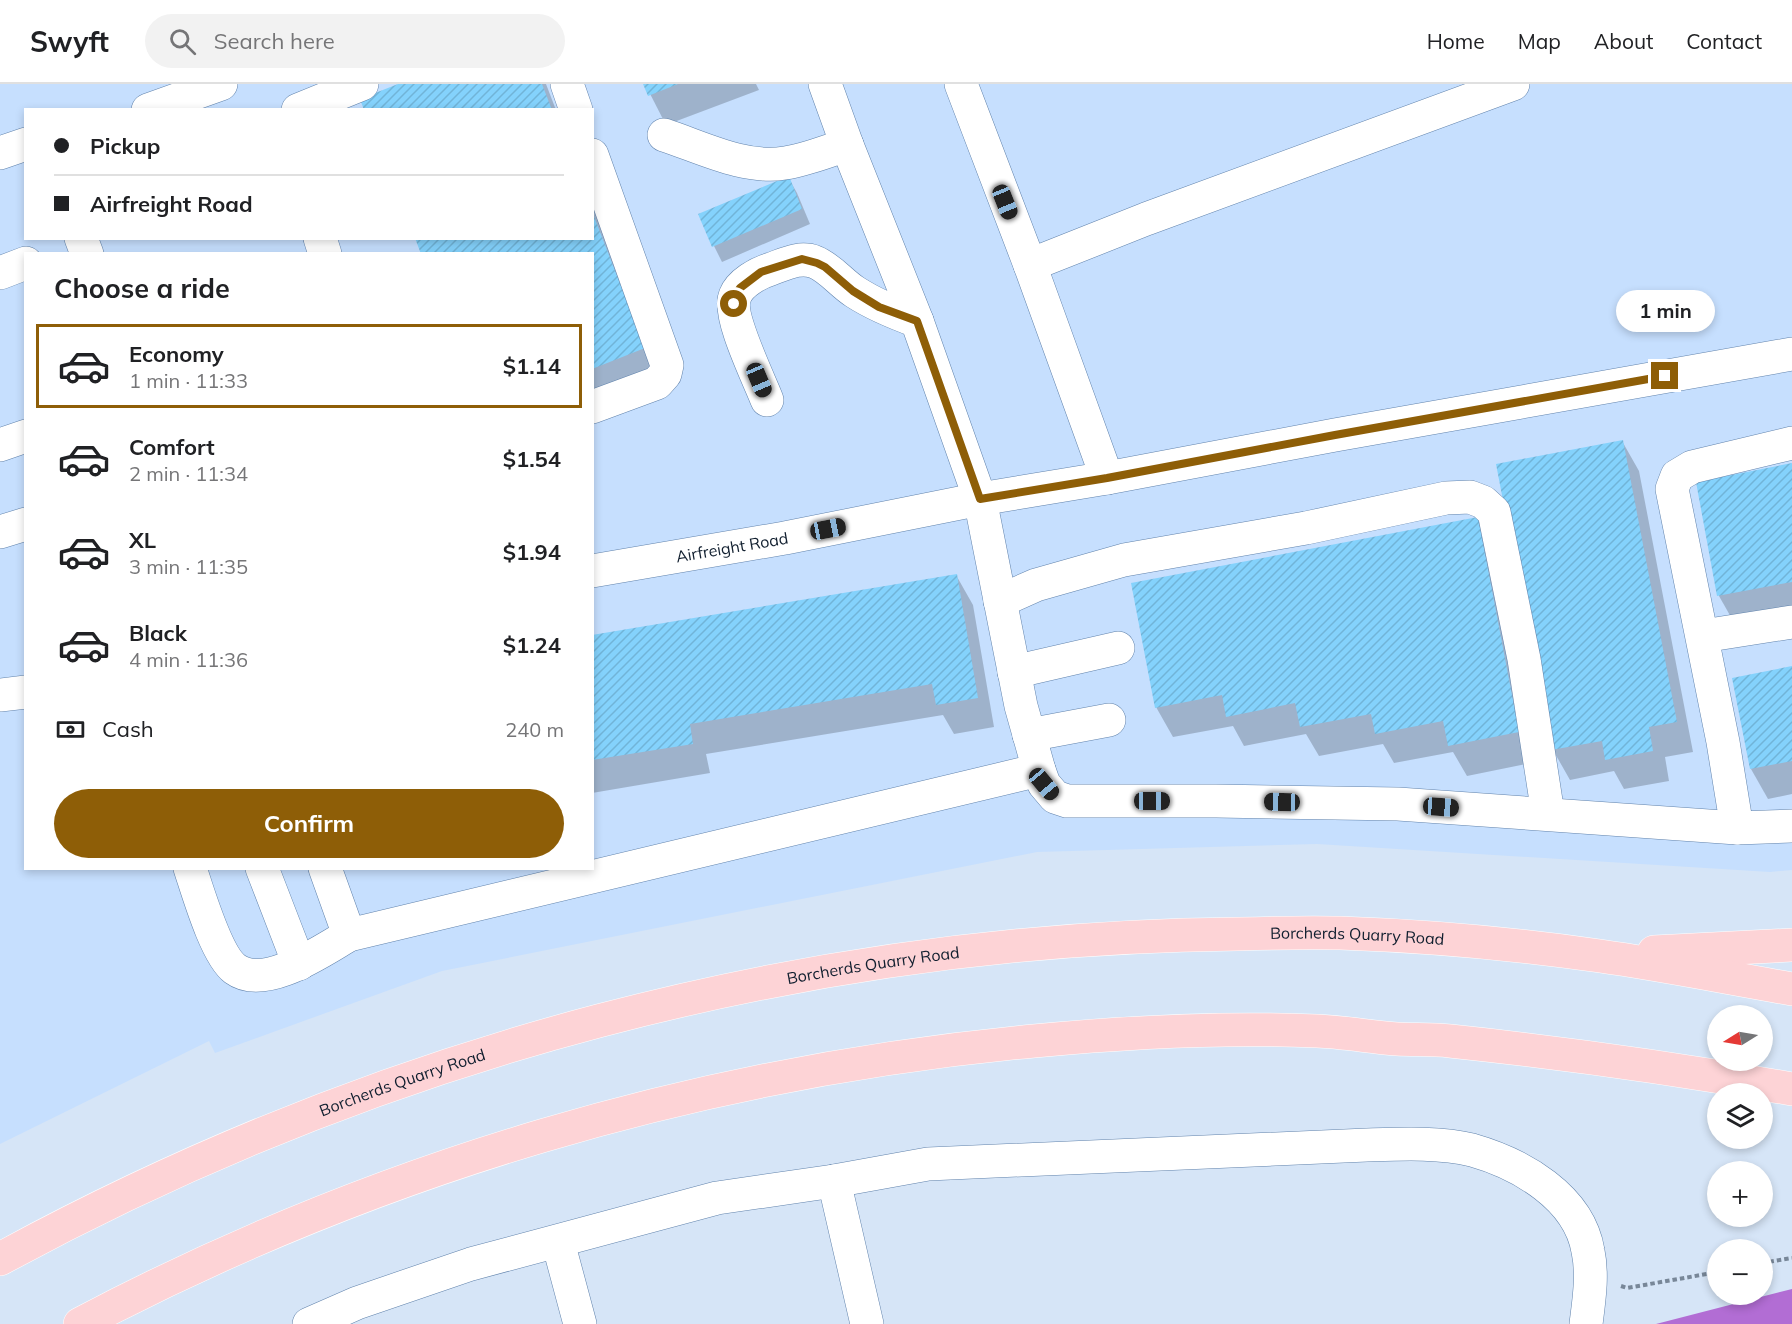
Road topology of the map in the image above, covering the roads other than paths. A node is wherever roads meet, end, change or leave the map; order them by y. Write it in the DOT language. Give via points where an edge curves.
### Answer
graph roads {
  1 [pos="221,84"];
  2 [pos="362,84"];
  3 [pos="567,84"];
  4 [pos="961,84"];
  5 [pos="1512,84"];
  6 [pos="829,85"];
  7 [pos="154,108"];
  8 [pos="303,108"];
  9 [pos="575,108"];
  10 [pos="664,135"];
  11 [pos="24,145"];
  12 [pos="847,145"];
  13 [pos="0,153"];
  14 [pos="594,162"];
  15 [pos="24,264"];
  16 [pos="1030,265"];
  17 [pos="0,273"];
  18 [pos="917,321"];
  19 [pos="1792,354"];
  20 [pos="767,400"];
  21 [pos="594,406"];
  22 [pos="24,437"];
  23 [pos="1792,443"];
  24 [pos="0,445"];
  25 [pos="1107,478"];
  26 [pos="980,499"];
  27 [pos="594,571"];
  28 [pos="1000,601"];
  29 [pos="1792,622"];
  30 [pos="1702,636"];
  31 [pos="1118,648"];
  32 [pos="1014,672"];
  33 [pos="24,692"];
  34 [pos="0,695"];
  35 [pos="1109,720"];
  36 [pos="1029,735"];
  37 [pos="1039,770"];
  38 [pos="1548,814"];
  39 [pos="1792,826"];
  40 [pos="1737,828"];
  41 [pos="190,870"];
  42 [pos="263,870"];
  43 [pos="326,870"];
  44 [pos="349,935"];
  45 [pos="1792,945"];
  46 [pos="1599,956"];
  47 [pos="299,964"];
  48 [pos="1792,989"];
  49 [pos="1792,1089"];
  50 [pos="834,1181"];
  51 [pos="558,1242"];
  52 [pos="0,1259"];
  53 [pos="80,1324"];
  54 [pos="309,1324"];
  55 [pos="580,1324"];
  56 [pos="867,1324"];
  57 [pos="1586,1324"];
  1 -- 7 [label="lane"];
  2 -- 8 [label="lane"];
  3 -- 9 [label="lane"];
  4 -- 16 [label="lane"];
  5 -- 16 [label="lane"];
  6 -- 12 [label="lane"];
  10 -- 12 [label="lane" via="770,165"];
  11 -- 13 [label="lane"];
  12 -- 18 [label="lane"];
  14 -- 21 [label="lane" via="667,365 657,383"];
  15 -- 17 [label="lane"];
  16 -- 25 [label="lane"];
  18 -- 20 [label="lane" via="879,307 825,267 808,260 761,272 740,288 734,304 736,321"];
  18 -- 26 [label="lane"];
  19 -- 25 [label="lane, Airfreight Road"];
  22 -- 24 [label="lane"];
  23 -- 30 [label="lane" via="1692,467 1674,481 1672,489"];
  25 -- 26 [label="lane, Airfreight Road"];
  26 -- 27 [label="lane, Airfreight Road"];
  26 -- 28 [label="lane"];
  28 -- 32 [label="lane"];
  28 -- 38 [label="lane" via="1036,585 1124,560 1446,498 1470,497 1484,502 1494,512 1501,546 1524,659"];
  29 -- 30 [label="lane"];
  30 -- 40 [label="lane"];
  31 -- 32 [label="lane"];
  32 -- 36 [label="lane"];
  33 -- 34 [label="lane"];
  35 -- 36 [label="lane"];
  36 -- 37 [label="lane"];
  37 -- 38 [label="lane" via="1055,797 1067,801 1350,803"];
  37 -- 44 [label="lane"];
  38 -- 40 [label="lane"];
  39 -- 40 [label="lane"];
  41 -- 47 [label="lane" via="223,955 235,970 254,975"];
  42 -- 47 [label="lane"];
  43 -- 44 [label="lane"];
  44 -- 47 [label="lane"];
  45 -- 46 [label="main road"];
  46 -- 48 [label="main road, Borcherds Quarry Road"];
  46 -- 52 [label="main road, Borcherds Quarry Road" via="1338,933 1207,934 1040,942 780,979 584,1025 371,1091 173,1172"];
  49 -- 53 [label="main road" via="1610,1060 1321,1031 1105,1035 912,1055 720,1089 595,1120 471,1157 308,1217 190,1269"];
  50 -- 51 [label="lane" via="717,1198"];
  50 -- 56 [label="lane"];
  50 -- 57 [label="lane" via="928,1164 1367,1145 1419,1144 1471,1150 1512,1164 1537,1179 1575,1217 1588,1250 1591,1276"];
  51 -- 54 [label="lane" via="471,1264 357,1303"];
  51 -- 55 [label="lane"];
}
